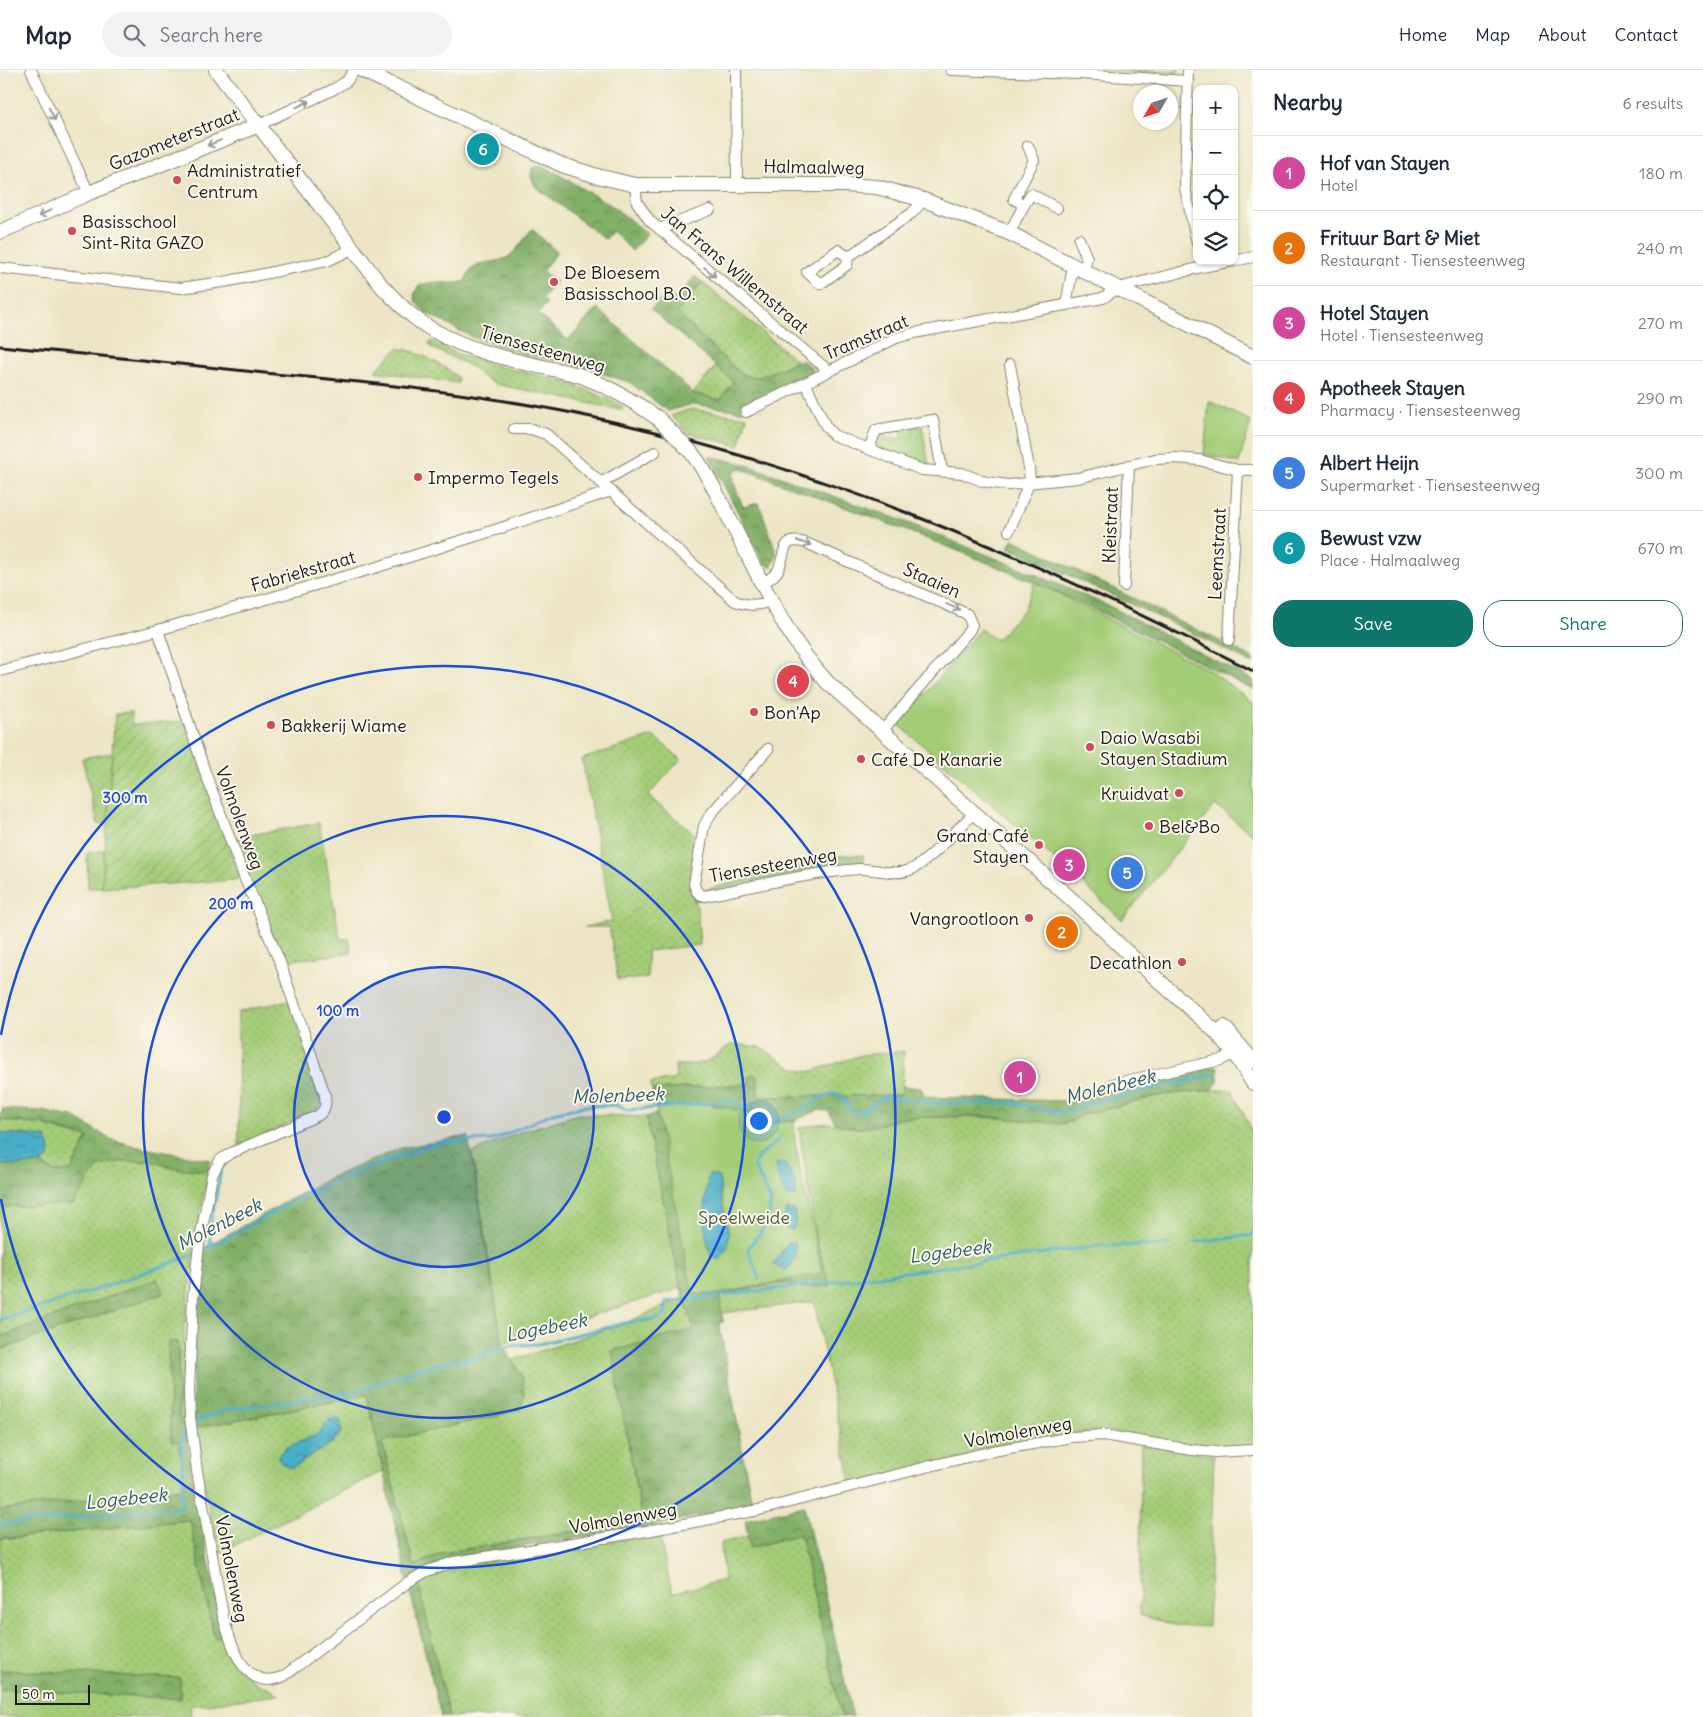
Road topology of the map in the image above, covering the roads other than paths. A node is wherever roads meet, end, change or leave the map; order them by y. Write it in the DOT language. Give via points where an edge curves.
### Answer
graph roads {
  1 [pos="30,70"];
  2 [pos="216,70"];
  3 [pos="354,70"];
  4 [pos="361,70"];
  5 [pos="736,70"];
  6 [pos="951,70"];
  7 [pos="1080,72"];
  8 [pos="1188,75"];
  9 [pos="259,125"];
  10 [pos="1028,146"];
  11 [pos="635,185"];
  12 [pos="737,185"];
  13 [pos="90,193"];
  14 [pos="924,200"];
  15 [pos="1024,205"];
  16 [pos="1057,208"];
  17 [pos="710,210"];
  18 [pos="1193,225"];
  19 [pos="660,229"];
  20 [pos="0,232"];
  21 [pos="1009,233"];
  22 [pos="1079,239"];
  23 [pos="352,247"];
  24 [pos="848,257"];
  25 [pos="1253,258"];
  26 [pos="1238,260"];
  27 [pos="1198,265"];
  28 [pos="0,268"];
  29 [pos="1079,269"];
  30 [pos="1118,288"];
  31 [pos="1066,305"];
  32 [pos="1253,357"];
  33 [pos="1010,365"];
  34 [pos="829,371"];
  35 [pos="806,384"];
  36 [pos="746,412"];
  37 [pos="514,429"];
  38 [pos="869,449"];
  39 [pos="655,452"];
  40 [pos="1129,465"];
  41 [pos="1238,470"];
  42 [pos="1253,470"];
  43 [pos="942,471"];
  44 [pos="1030,481"];
  45 [pos="602,482"];
  46 [pos="611,491"];
  47 [pos="1008,531"];
  48 [pos="762,583"];
  49 [pos="1124,586"];
  50 [pos="771,601"];
  51 [pos="158,630"];
  52 [pos="1229,640"];
  53 [pos="0,670"];
  54 [pos="882,731"];
  55 [pos="768,748"];
  56 [pos="974,813"];
  57 [pos="1239,1051"];
  58 [pos="1253,1061"];
  59 [pos="1253,1083"];
  60 [pos="1112,1084"];
  61 [pos="1253,1450"];
  1 -- 13 [label="street, one-way"];
  2 -- 9 [label="main road, Tiensesteenweg"];
  9 -- 3 [label="street, Gazometerstraat, one-way" via="334,89"];
  4 -- 11 [label="main road, Halmaalweg" via="562,165"];
  5 -- 12 [label="street"];
  6 -- 7 [label="street"];
  7 -- 8 [label="street"];
  8 -- 18 [label="street" via="1185,188"];
  9 -- 13 [label="main road, Gazometerstraat, one-way"];
  9 -- 23 [label="main road, Tiensesteenweg"];
  10 -- 15 [label="street" via="1034,160 1014,199"];
  11 -- 12 [label="main road, Halmaalweg"];
  11 -- 19 [label="street, Jan Frans Willemstraat" via="640,208"];
  12 -- 14 [label="main road, Halmaalweg" via="878,187"];
  13 -- 20 [label="main road, Gazometerstraat, one-way"];
  14 -- 21 [label="main road, Halmaalweg"];
  14 -- 24 [label="street" via="912,213"];
  15 -- 16 [label="street" via="1031,194"];
  15 -- 21 [label="street"];
  17 -- 19 [label="street"];
  19 -- 34 [label="street, Jan Frans Willemstraat, one-way"];
  21 -- 29 [label="main road, Halmaalweg"];
  22 -- 29 [label="street" via="1087,258"];
  23 -- 28 [label="street" via="320,262 198,287 181,288"];
  23 -- 48 [label="main road, Tiensesteenweg, bridge" via="380,284 420,322 473,349 594,381 642,407 673,432 710,479"];
  25 -- 26 [label="street, Tramstraat"];
  27 -- 30 [label="street, Tramstraat"];
  29 -- 30 [label="main road, Halmaalweg"];
  29 -- 31 [label="street"];
  30 -- 31 [label="street, Tramstraat" via="1103,298"];
  30 -- 32 [label="main road, Halmaalweg"];
  31 -- 34 [label="street, Tramstraat" via="914,332"];
  33 -- 44 [label="street"];
  34 -- 35 [label="street, Tramstraat"];
  35 -- 36 [label="street, Tramstraat"];
  35 -- 38 [label="street" via="833,435"];
  37 -- 45 [label="street" via="531,429 546,434"];
  38 -- 43 [label="street" via="922,470"];
  38 -- 43 [label="street" via="876,430 933,420"];
  39 -- 45 [label="street"];
  40 -- 41 [label="street" via="1176,458"];
  40 -- 44 [label="street" via="1078,478"];
  40 -- 49 [label="street, Kleistraat"];
  41 -- 42 [label="street"];
  41 -- 52 [label="street, Leemstraat"];
  43 -- 44 [label="street" via="962,473 993,484"];
  44 -- 47 [label="street"];
  45 -- 46 [label="street"];
  46 -- 50 [label="street" via="735,601 752,605"];
  46 -- 51 [label="street, Fabriekstraat" via="380,566"];
  48 -- 50 [label="main road, Tiensesteenweg"];
  48 -- 54 [label="street, Staaien, one-way" via="778,571 786,545 796,540 967,614 972,624 970,631"];
  50 -- 54 [label="main road, Tiensesteenweg" via="788,633 814,669"];
  51 -- 53 [label="street, Fabriekstraat"];
  51 -- 61 [label="street, Volmolenweg" via="204,769 281,965 326,1104 319,1115 220,1160 212,1175 196,1261 189,1391 197,1471 222,1616 240,1660 255,1677 263,1681 284,1676 408,1582 427,1571 454,1562 759,1510 993,1451 1072,1437 1104,1435 1216,1452"];
  54 -- 56 [label="main road, Tiensesteenweg"];
  55 -- 56 [label="street, Tiensesteenweg" via="704,826 694,884 700,894 705,896 861,868 892,872 912,869"];
  56 -- 57 [label="main road, Tiensesteenweg" via="1108,932 1148,959 1219,1022"];
  57 -- 58 [label="main road, Tiensesteenweg"];
  57 -- 59 [label="main road, Tiensesteenweg"];
  57 -- 60 [label="street" via="1221,1060"];
}
